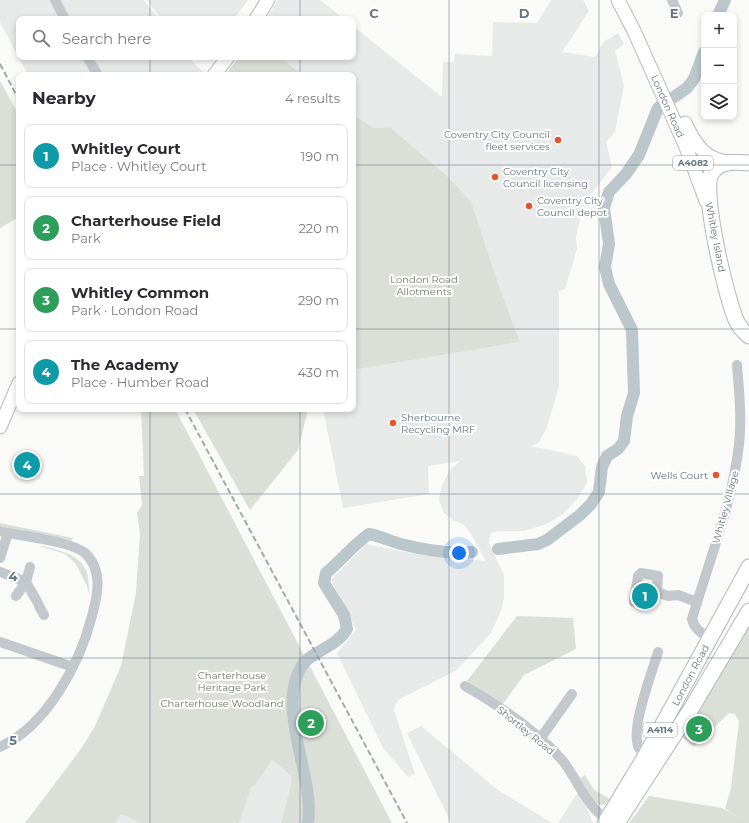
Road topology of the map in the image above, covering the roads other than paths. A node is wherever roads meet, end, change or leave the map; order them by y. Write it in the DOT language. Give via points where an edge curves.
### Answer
graph roads {
  1 [pos="55,0"];
  2 [pos="268,0"];
  3 [pos="618,0"];
  4 [pos="628,0"];
  5 [pos="673,1"];
  6 [pos="678,13"];
  7 [pos="63,16"];
  8 [pos="258,16"];
  9 [pos="89,60"];
  10 [pos="226,60"];
  11 [pos="96,72"];
  12 [pos="216,72"];
  13 [pos="659,75"];
  14 [pos="678,115"];
  15 [pos="749,156"];
  16 [pos="731,162"];
  17 [pos="749,163"];
  18 [pos="710,214"];
  19 [pos="749,336"];
  20 [pos="737,365"];
  21 [pos="16,390"];
  22 [pos="0,427"];
  23 [pos="4,532"];
  24 [pos="0,558"];
  25 [pos="30,567"];
  26 [pos="749,567"];
  27 [pos="0,572"];
  28 [pos="26,582"];
  29 [pos="16,596"];
  30 [pos="634,602"];
  31 [pos="697,602"];
  32 [pos="40,608"];
  33 [pos="749,611"];
  34 [pos="710,639"];
  35 [pos="0,642"];
  36 [pos="658,652"];
  37 [pos="73,667"];
  38 [pos="465,686"];
  39 [pos="572,694"];
  40 [pos="540,739"];
  41 [pos="0,747"];
  42 [pos="646,755"];
  43 [pos="610,822"];
  1 -- 7 [label="street"];
  2 -- 8 [label="main road"];
  3 -- 13 [label="main road, London Road / A4082"];
  4 -- 13 [label="main road, London Road / A4082" via="646,36"];
  5 -- 6 [label="street"];
  9 -- 11 [label="street"];
  10 -- 12 [label="main road"];
  13 -- 14 [label="main road, London Road / A4082"];
  14 -- 15 [label="main road" via="711,149 721,154"];
  14 -- 16 [label="main road, London Road / A4082" via="702,152 715,160"];
  14 -- 18 [label="main road, London Road / A4082"];
  16 -- 17 [label="highway"];
  16 -- 18 [label="highway, Whitley Island" via="720,165 710,176"];
  18 -- 19 [label="highway, Whitley Island" via="733,312 739,325"];
  20 -- 31 [label="street, Whitley Village" via="740,422 736,467"];
  21 -- 22 [label="main road"];
  23 -- 24 [label="street"];
  23 -- 37 [label="street" via="69,545 85,554 95,567 98,582 94,609 87,636"];
  25 -- 28 [label="street"];
  26 -- 34 [label="highway, London Road / A4114"];
  27 -- 28 [label="street"];
  28 -- 29 [label="street"];
  28 -- 32 [label="street"];
  30 -- 31 [label="street" via="638,576 641,573 658,576 657,592 668,596 678,595"];
  31 -- 34 [label="street, Whitley Village" via="693,624"];
  33 -- 43 [label="highway, London Road / A4114" via="691,709"];
  34 -- 42 [label="highway, London Road / A4114"];
  35 -- 37 [label="street"];
  36 -- 42 [label="street" via="638,716 637,745"];
  37 -- 41 [label="street" via="40,716"];
  38 -- 40 [label="street, Shortley Road" via="497,706"];
  39 -- 40 [label="street"];
  40 -- 43 [label="street, Shortley Road" via="562,760 595,811"];
  42 -- 43 [label="highway, London Road / A4114"];
}
